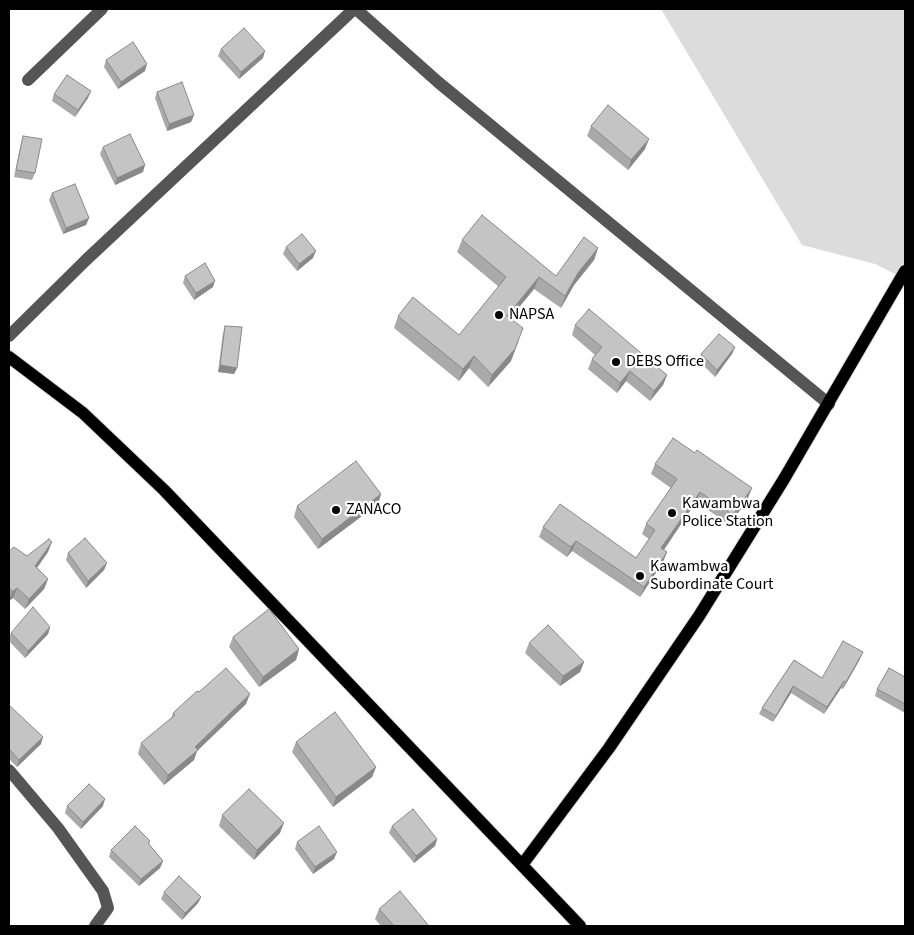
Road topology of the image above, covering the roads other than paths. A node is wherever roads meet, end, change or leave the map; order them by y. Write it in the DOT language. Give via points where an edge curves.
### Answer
graph roads {
  1 [pos="102,9"];
  2 [pos="355,9"];
  3 [pos="28,80"];
  4 [pos="905,270"];
  5 [pos="9,336"];
  6 [pos="9,357"];
  7 [pos="829,404"];
  8 [pos="9,770"];
  9 [pos="522,865"];
  10 [pos="96,926"];
  11 [pos="580,926"];
  1 -- 3 [label="street"];
  2 -- 5 [label="street"];
  2 -- 7 [label="street" via="438,82"];
  4 -- 7 [label="main road"];
  6 -- 9 [label="main road" via="83,413 164,490"];
  7 -- 9 [label="main road" via="698,616 609,748"];
  8 -- 10 [label="street" via="58,828 103,890 108,908"];
  9 -- 11 [label="main road"];
}
